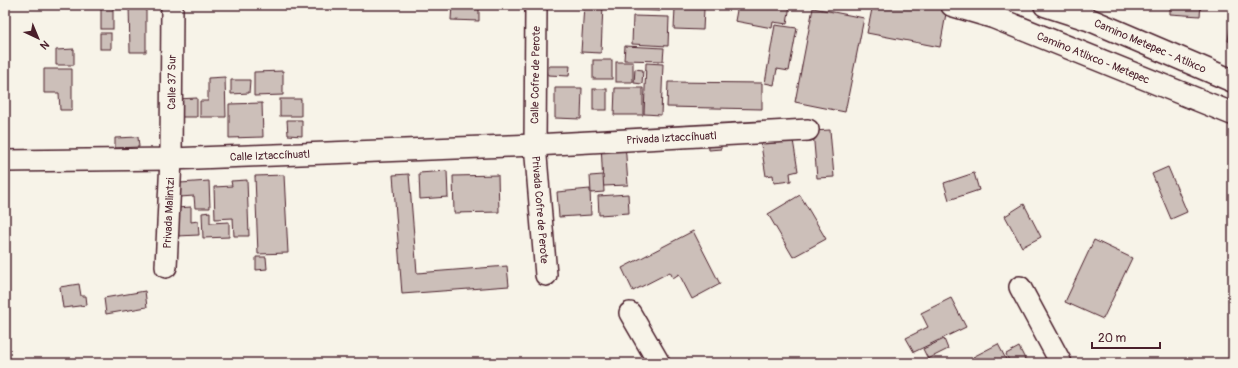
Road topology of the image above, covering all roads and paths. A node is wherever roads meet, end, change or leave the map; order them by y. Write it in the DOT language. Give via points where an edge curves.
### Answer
graph roads {
  1 [pos="172,5"];
  2 [pos="536,5"];
  3 [pos="952,5"];
  4 [pos="1045,5"];
  5 [pos="1233,81"];
  6 [pos="1233,114"];
  7 [pos="808,130"];
  8 [pos="535,145"];
  9 [pos="171,159"];
  10 [pos="5,161"];
  11 [pos="166,267"];
  12 [pos="546,275"];
  13 [pos="1020,287"];
  14 [pos="630,313"];
  15 [pos="659,363"];
  16 [pos="1061,363"];
  1 -- 9 [label="street, Calle 37 Sur"];
  2 -- 8 [label="street, Calle Cofre de Perote"];
  3 -- 6 [label="main road, Camino Atlixco - Metepec" via="993,17"];
  4 -- 5 [label="main road, Camino Metepec - Atlixco" via="1088,19"];
  7 -- 8 [label="street, Privada Iztaccíhuatl"];
  8 -- 9 [label="street, Calle Iztaccíhuatl"];
  8 -- 12 [label="street, Privada Cofre de Perote"];
  9 -- 10 [label="street, Calle Iztaccíhuatl"];
  9 -- 11 [label="street, Privada Malintzi"];
  13 -- 16 [label="street"];
  14 -- 15 [label="street"];
}
